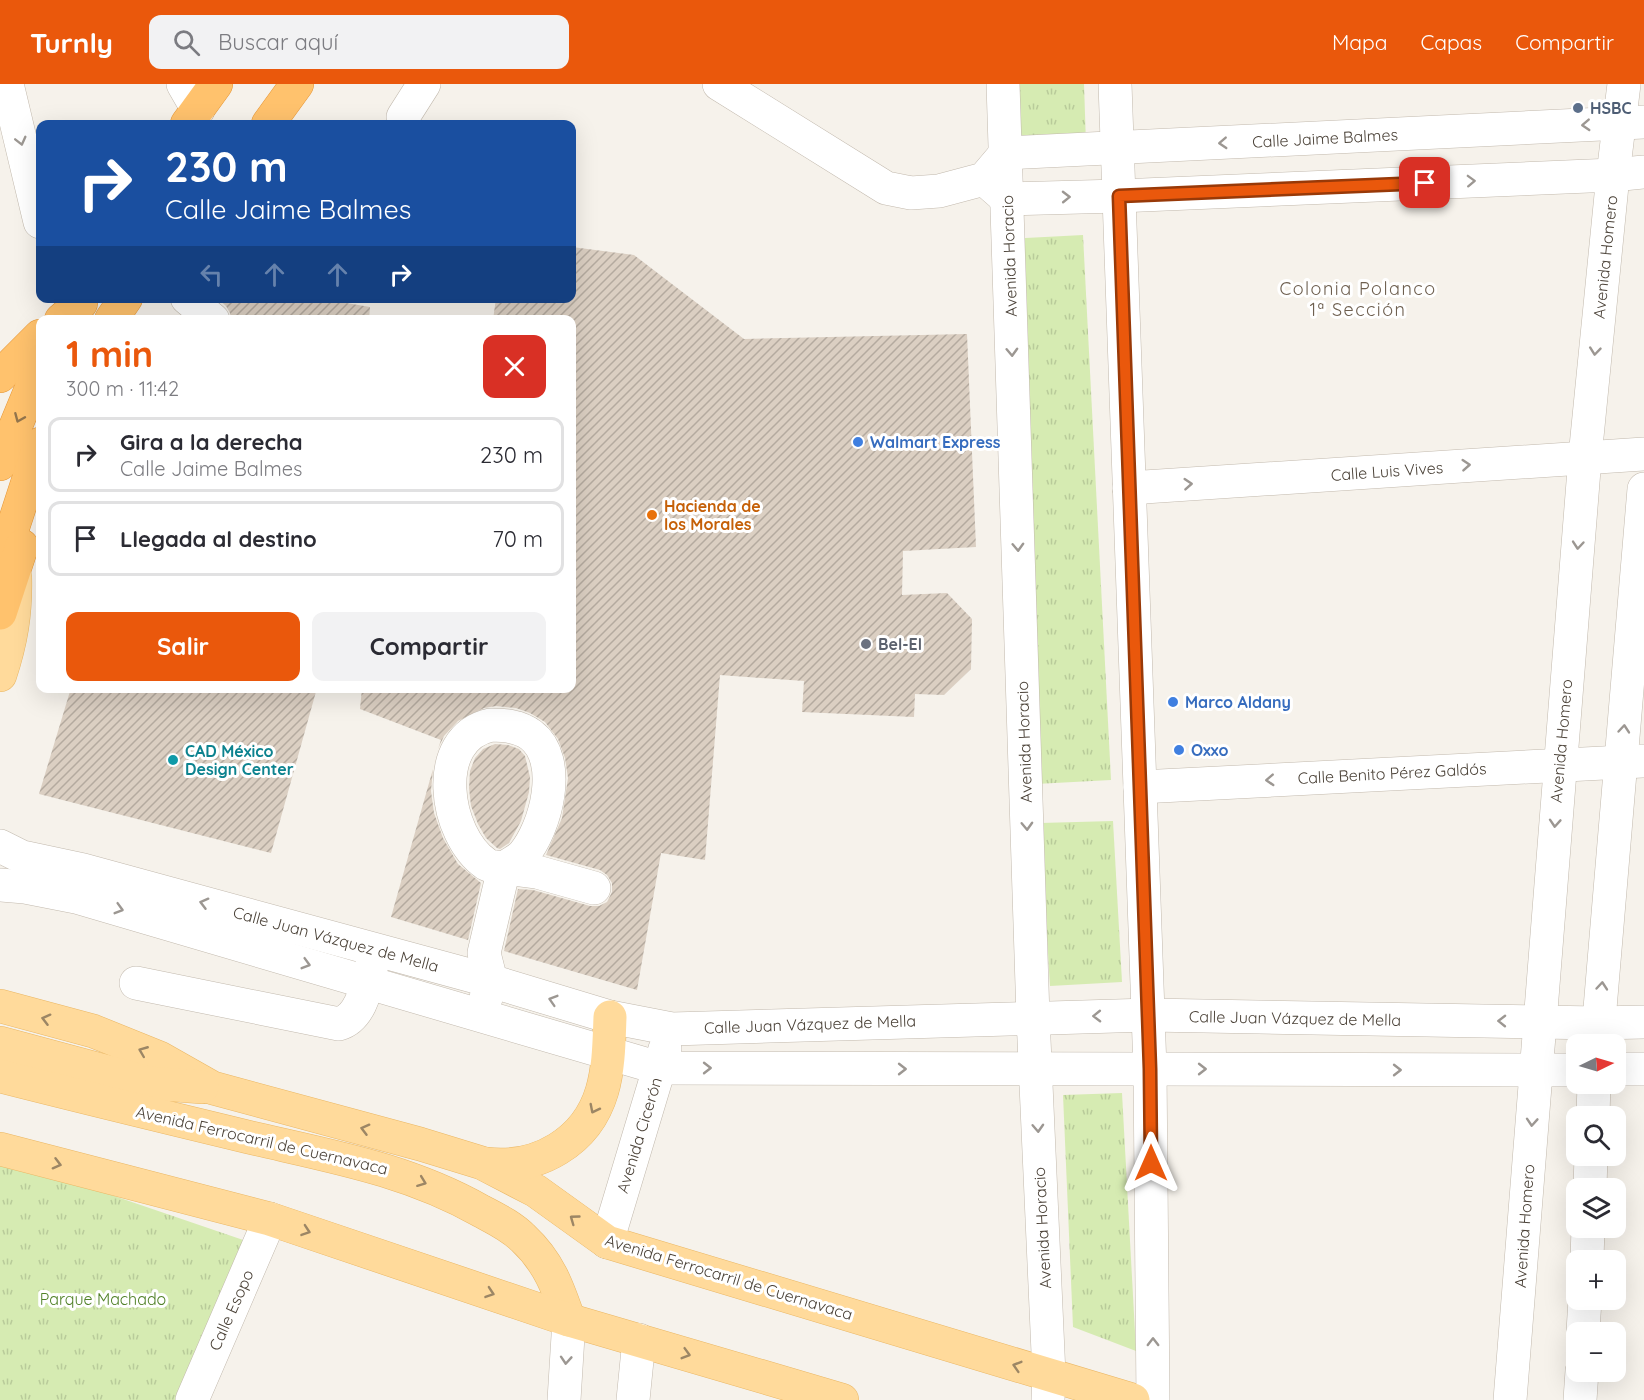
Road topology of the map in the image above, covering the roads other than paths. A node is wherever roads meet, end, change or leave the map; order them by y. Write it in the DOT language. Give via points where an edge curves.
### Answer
graph roads {
  1 [pos="7,84"];
  2 [pos="234,84"];
  3 [pos="278,84"];
  4 [pos="297,84"];
  5 [pos="424,84"];
  6 [pos="719,84"];
  7 [pos="1003,84"];
  8 [pos="1115,84"];
  9 [pos="1624,84"];
  10 [pos="198,105"];
  11 [pos="403,117"];
  12 [pos="252,120"];
  13 [pos="270,120"];
  14 [pos="1631,123"];
  15 [pos="1118,149"];
  16 [pos="1006,153"];
  17 [pos="1628,173"];
  18 [pos="996,189"];
  19 [pos="1119,196"];
  20 [pos="36,205"];
  21 [pos="193,303"];
  22 [pos="207,315"];
  23 [pos="36,337"];
  24 [pos="36,338"];
  25 [pos="36,338"];
  26 [pos="0,361"];
  27 [pos="0,370"];
  28 [pos="0,376"];
  29 [pos="36,381"];
  30 [pos="1644,454"];
  31 [pos="1585,457"];
  32 [pos="36,459"];
  33 [pos="0,464"];
  34 [pos="1129,488"];
  35 [pos="1644,489"];
  36 [pos="36,504"];
  37 [pos="8,567"];
  38 [pos="1640,575"];
  39 [pos="0,613"];
  40 [pos="0,675"];
  41 [pos="1633,761"];
  42 [pos="1559,764"];
  43 [pos="1140,787"];
  44 [pos="0,846"];
  45 [pos="79,883"];
  46 [pos="0,885"];
  47 [pos="594,888"];
  48 [pos="376,950"];
  49 [pos="490,981"];
  50 [pos="367,982"];
  51 [pos="136,983"];
  52 [pos="0,1006"];
  53 [pos="481,1015"];
  54 [pos="1149,1015"];
  55 [pos="609,1017"];
  56 [pos="1033,1017"];
  57 [pos="1539,1022"];
  58 [pos="1644,1022"];
  59 [pos="672,1029"];
  60 [pos="1598,1034"];
  61 [pos="0,1043"];
  62 [pos="609,1053"];
  63 [pos="659,1068"];
  64 [pos="1150,1069"];
  65 [pos="1644,1069"];
  66 [pos="1035,1070"];
  67 [pos="1536,1070"];
  68 [pos="1566,1070"];
  69 [pos="1626,1070"];
  70 [pos="0,1076"];
  71 [pos="82,1081"];
  72 [pos="213,1088"];
  73 [pos="0,1149"];
  74 [pos="482,1163"];
  75 [pos="270,1219"];
  76 [pos="607,1242"];
  77 [pos="569,1320"];
  78 [pos="639,1340"];
  79 [pos="1581,1382"];
  80 [pos="1048,1388"];
  81 [pos="192,1400"];
  82 [pos="564,1400"];
  83 [pos="633,1400"];
  84 [pos="842,1400"];
  85 [pos="1133,1400"];
  86 [pos="1153,1400"];
  87 [pos="1510,1400"];
  88 [pos="1580,1400"];
  1 -- 20 [label="street, one-way"];
  2 -- 10 [label="highway"];
  3 -- 12 [label="highway"];
  4 -- 13 [label="highway"];
  5 -- 11 [label="street"];
  6 -- 18 [label="street" via="886,188 911,194"];
  7 -- 16 [label="street, Avenida Horacio"];
  8 -- 15 [label="street"];
  9 -- 14 [label="street, Avenida Homero"];
  14 -- 15 [label="street, Calle Jaime Balmes, one-way"];
  14 -- 17 [label="street, Avenida Homero"];
  15 -- 16 [label="street, Calle Jaime Balmes"];
  15 -- 19 [label="street"];
  16 -- 18 [label="street, Avenida Horacio"];
  19 -- 17 [label="street, one-way"];
  17 -- 31 [label="street, Avenida Homero, one-way"];
  18 -- 19 [label="street, one-way"];
  18 -- 56 [label="street, Avenida Horacio, one-way"];
  19 -- 34 [label="street"];
  21 -- 22 [label="street"];
  23 -- 26 [label="main road"];
  24 -- 27 [label="highway"];
  25 -- 28 [label="highway"];
  29 -- 33 [label="highway, one-way"];
  30 -- 31 [label="street, Calle Luis Vives"];
  34 -- 31 [label="street, Calle Luis Vives, one-way"];
  31 -- 42 [label="street, Avenida Homero, one-way"];
  32 -- 37 [label="highway"];
  34 -- 43 [label="street"];
  35 -- 38 [label="street"];
  36 -- 37 [label="highway"];
  37 -- 39 [label="highway"];
  37 -- 40 [label="main road" via="15,608 11,642"];
  41 -- 38 [label="street, one-way"];
  41 -- 42 [label="street, Calle Benito Pérez Galdós"];
  60 -- 41 [label="street, one-way"];
  42 -- 43 [label="street, Calle Benito Pérez Galdós, one-way"];
  42 -- 57 [label="street, Avenida Homero, one-way"];
  43 -- 54 [label="street"];
  44 -- 45 [label="street, Calle Juan Vázquez de Mella"];
  45 -- 46 [label="street, Calle Juan Vázquez de Mella"];
  48 -- 45 [label="street, Calle Juan Vázquez de Mella, one-way"];
  45 -- 50 [label="street, Calle Juan Vázquez de Mella, one-way"];
  47 -- 49 [label="street" via="537,872 504,868 484,953"];
  48 -- 49 [label="street, Calle Juan Vázquez de Mella"];
  48 -- 50 [label="street"];
  49 -- 53 [label="street"];
  55 -- 49 [label="street, Calle Juan Vázquez de Mella, one-way"];
  50 -- 51 [label="street" via="356,1013 339,1024"];
  50 -- 53 [label="street, Calle Juan Vázquez de Mella"];
  72 -- 52 [label="main road, Avenida Ferrocarril de Cuernavaca, one-way" via="160,1058 93,1032"];
  53 -- 62 [label="street, Calle Juan Vázquez de Mella"];
  54 -- 56 [label="street, Calle Juan Vázquez de Mella, one-way"];
  57 -- 54 [label="street, Calle Juan Vázquez de Mella, one-way"];
  54 -- 64 [label="street"];
  55 -- 59 [label="street, Calle Juan Vázquez de Mella"];
  55 -- 62 [label="main road"];
  56 -- 59 [label="street, Calle Juan Vázquez de Mella"];
  56 -- 66 [label="street, Avenida Horacio"];
  57 -- 60 [label="street, Calle Juan Vázquez de Mella"];
  57 -- 67 [label="street, Avenida Homero"];
  58 -- 60 [label="street, Calle Juan Vázquez de Mella"];
  59 -- 63 [label="street, Avenida Cicerón"];
  61 -- 71 [label="main road"];
  62 -- 63 [label="street, Calle Juan Vázquez de Mella"];
  62 -- 74 [label="main road, one-way" via="595,1109 571,1140 538,1159 519,1164"];
  63 -- 66 [label="street, Calle Juan Vázquez de Mella, one-way"];
  63 -- 76 [label="street, Avenida Cicerón"];
  64 -- 66 [label="street, Calle Juan Vázquez de Mella"];
  64 -- 67 [label="street, Calle Juan Vázquez de Mella, one-way"];
  86 -- 64 [label="street, one-way"];
  65 -- 69 [label="street"];
  66 -- 80 [label="street, Avenida Horacio, one-way"];
  67 -- 68 [label="street, Calle Juan Vázquez de Mella"];
  67 -- 87 [label="street, Avenida Homero, one-way"];
  70 -- 71 [label="main road, Avenida Ferrocarril de Cuernavaca"];
  71 -- 72 [label="main road"];
  71 -- 77 [label="main road, Avenida Ferrocarril de Cuernavaca, one-way" via="394,1172 456,1196 504,1223 535,1250 549,1269"];
  74 -- 72 [label="main road, Avenida Ferrocarril de Cuernavaca, one-way"];
  73 -- 75 [label="main road, one-way"];
  76 -- 74 [label="main road, Avenida Ferrocarril de Cuernavaca, one-way" via="536,1191"];
  75 -- 77 [label="main road, one-way"];
  75 -- 81 [label="street, Calle Esopo"];
  80 -- 76 [label="main road, Avenida Ferrocarril de Cuernavaca, one-way"];
  77 -- 78 [label="main road"];
  77 -- 82 [label="street, one-way"];
  78 -- 83 [label="street"];
  78 -- 84 [label="main road, one-way"];
  79 -- 88 [label="street"];
  80 -- 85 [label="main road, Avenida Ferrocarril de Cuernavaca"];
}
